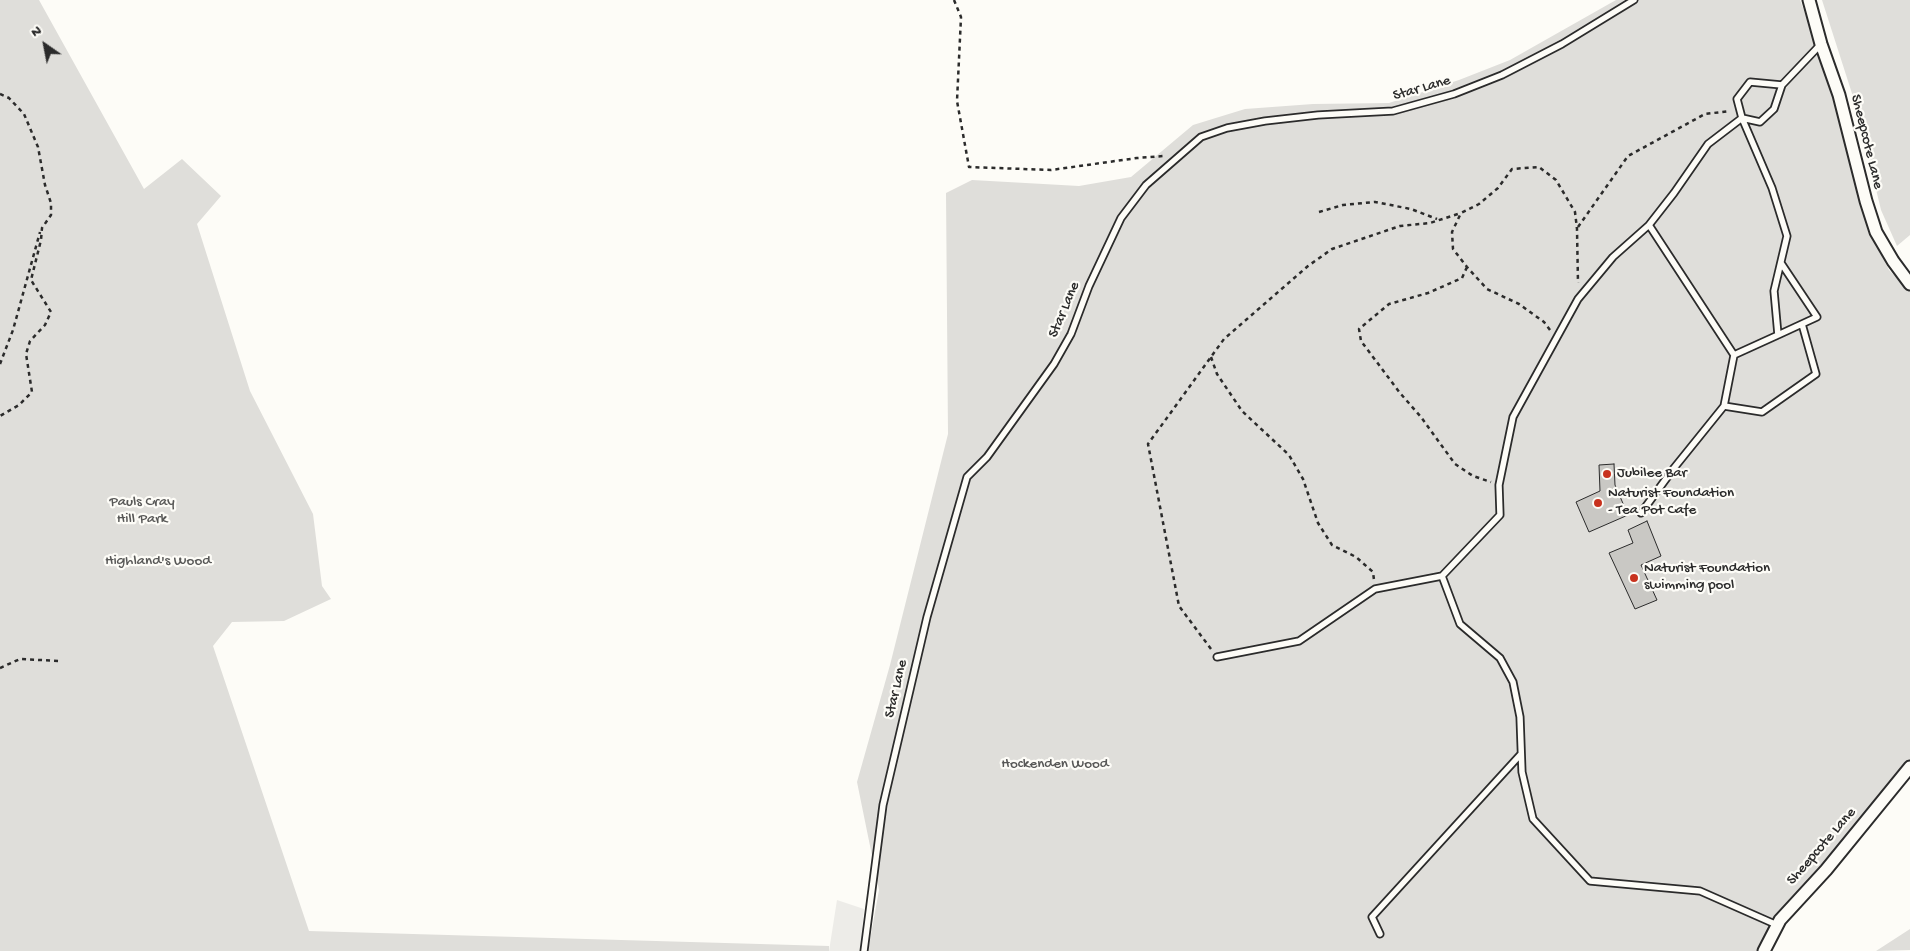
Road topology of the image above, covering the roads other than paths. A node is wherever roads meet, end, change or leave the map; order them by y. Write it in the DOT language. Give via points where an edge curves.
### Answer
graph roads {
  1 [pos="1634,0"];
  2 [pos="1809,0"];
  3 [pos="1820,44"];
  4 [pos="1782,85"];
  5 [pos="1742,118"];
  6 [pos="1649,226"];
  7 [pos="1782,263"];
  8 [pos="1910,284"];
  9 [pos="1802,324"];
  10 [pos="1778,335"];
  11 [pos="1734,355"];
  12 [pos="1724,406"];
  13 [pos="1641,512"];
  14 [pos="1442,576"];
  15 [pos="1217,657"];
  16 [pos="1521,754"];
  17 [pos="1910,767"];
  18 [pos="1777,925"];
  19 [pos="1380,934"];
  20 [pos="864,951"];
  21 [pos="1764,951"];
  1 -- 20 [label="lane, Star Lane" via="1562,44 1502,75 1454,94 1393,111 1265,121 1201,136 1146,185 1121,218 1088,286 1071,334 1054,364 987,457 967,477 927,617 883,805"];
  2 -- 3 [label="street, Sheepcote Lane"];
  3 -- 4 [label="lane"];
  3 -- 8 [label="street, Sheepcote Lane" via="1839,95 1876,232"];
  4 -- 5 [label="lane" via="1774,109 1760,122"];
  4 -- 5 [label="lane" via="1750,82 1737,99"];
  5 -- 6 [label="lane" via="1708,144"];
  5 -- 7 [label="lane" via="1772,188 1787,236"];
  6 -- 11 [label="lane"];
  6 -- 14 [label="lane" via="1613,257 1578,299 1513,417 1499,485 1500,516"];
  7 -- 9 [label="lane" via="1817,317"];
  7 -- 10 [label="lane" via="1774,290"];
  9 -- 10 [label="lane"];
  9 -- 12 [label="lane" via="1816,374 1762,412"];
  10 -- 11 [label="lane"];
  11 -- 12 [label="lane"];
  12 -- 13 [label="lane"];
  14 -- 15 [label="lane" via="1375,588 1299,641"];
  14 -- 16 [label="lane" via="1460,624 1500,658 1513,682 1520,717"];
  16 -- 18 [label="lane" via="1533,819 1590,881 1700,891"];
  16 -- 19 [label="lane" via="1372,918"];
  17 -- 18 [label="street, Sheepcote Lane"];
  18 -- 21 [label="street, Sheepcote Lane"];
}
